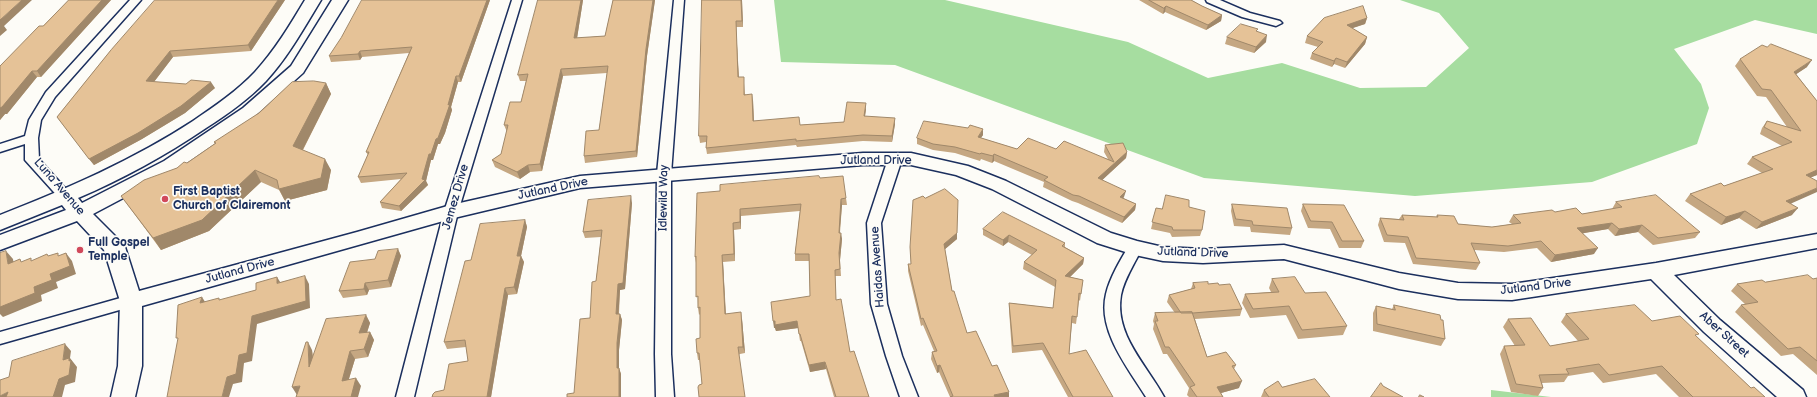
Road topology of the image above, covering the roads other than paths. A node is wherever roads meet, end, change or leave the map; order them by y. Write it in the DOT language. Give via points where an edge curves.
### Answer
graph roads {
  1 [pos="136,0"];
  2 [pos="313,0"];
  3 [pos="340,0"];
  4 [pos="517,0"];
  5 [pos="679,0"];
  6 [pos="1211,0"];
  7 [pos="1276,22"];
  8 [pos="30,138"];
  9 [pos="0,148"];
  10 [pos="895,159"];
  11 [pos="664,174"];
  12 [pos="72,204"];
  13 [pos="451,212"];
  14 [pos="0,223"];
  15 [pos="1817,241"];
  16 [pos="0,243"];
  17 [pos="1135,248"];
  18 [pos="1656,271"];
  19 [pos="131,300"];
  20 [pos="0,338"];
  21 [pos="123,397"];
  22 [pos="405,397"];
  23 [pos="665,397"];
  24 [pos="909,397"];
  25 [pos="1155,397"];
  26 [pos="1794,397"];
  1 -- 8 [label="street, Luna Avenue" via="50,95 35,120"];
  2 -- 12 [label="street" via="278,56 252,86 227,106 162,149"];
  3 -- 12 [label="street" via="297,69 249,112 171,165"];
  4 -- 13 [label="street, Jemez Drive"];
  5 -- 11 [label="street, Idlewild Way"];
  6 -- 7 [label="street" via="1246,15"];
  8 -- 9 [label="street"];
  8 -- 12 [label="street, Luna Avenue" via="32,160"];
  10 -- 11 [label="street, Jutland Drive" via="863,159"];
  10 -- 17 [label="street, Jutland Drive" via="961,170 999,185 1104,238"];
  10 -- 24 [label="street, Haidas Avenue" via="874,223 879,304"];
  11 -- 13 [label="street, Jutland Drive" via="580,182"];
  11 -- 23 [label="street, Idlewild Way" via="662,354"];
  12 -- 14 [label="street"];
  12 -- 16 [label="street"];
  12 -- 19 [label="street, Luna Avenue" via="114,247"];
  13 -- 19 [label="street, Jutland Drive"];
  13 -- 22 [label="street, Jemez Drive"];
  15 -- 18 [label="street, Jutland Drive"];
  17 -- 18 [label="street, Jutland Drive" via="1163,254 1203,256 1284,252 1399,282 1458,291 1512,292"];
  17 -- 25 [label="street" via="1113,294 1112,312 1123,347"];
  18 -- 26 [label="street, Aber Street" via="1712,326"];
  19 -- 20 [label="street, Jutland Drive"];
  19 -- 21 [label="street, Luna Avenue" via="130,366"];
}
